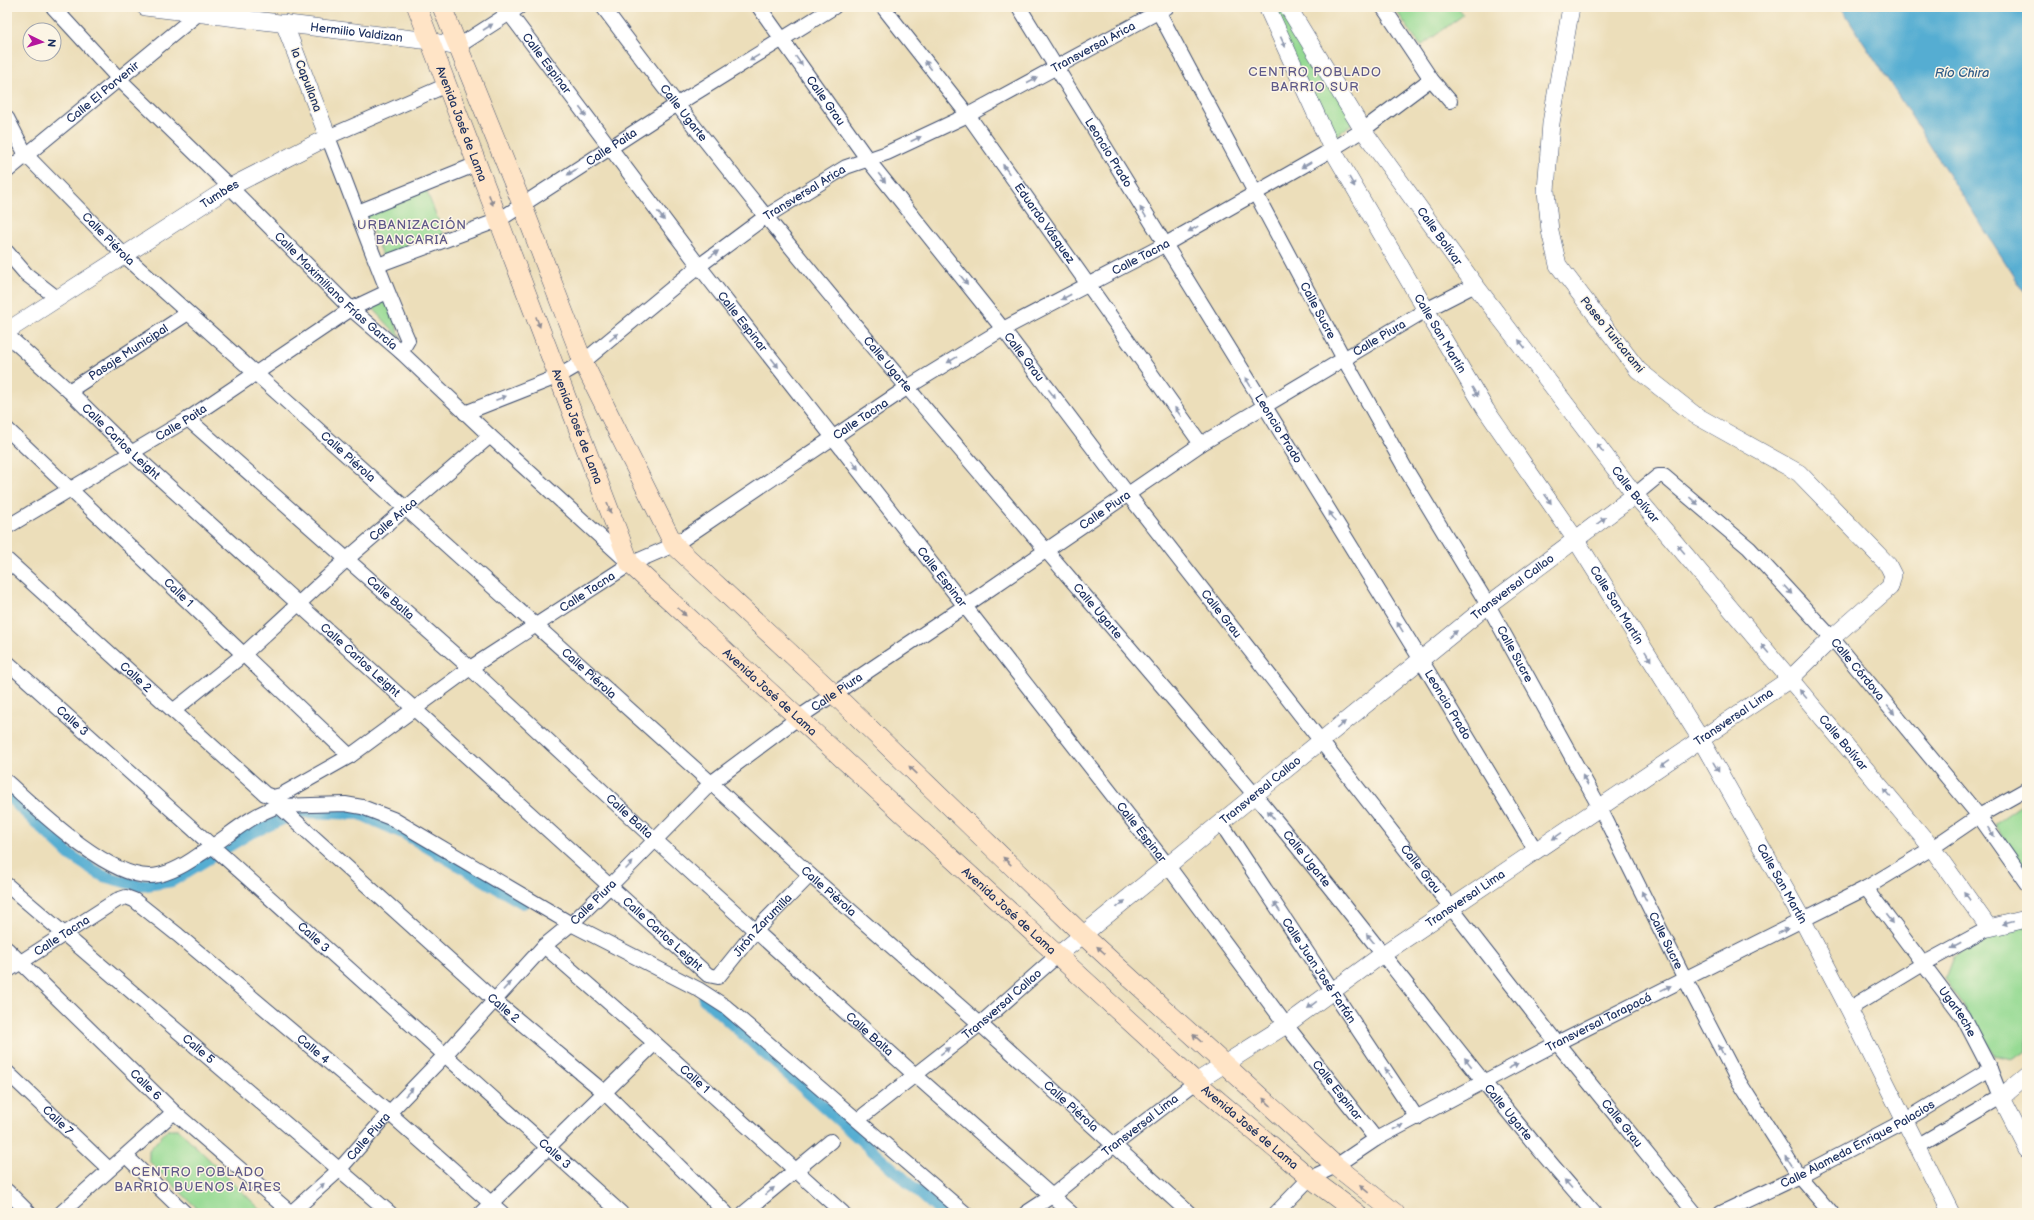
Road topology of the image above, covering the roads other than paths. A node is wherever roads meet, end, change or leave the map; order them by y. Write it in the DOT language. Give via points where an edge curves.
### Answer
graph roads {
  1 [pos="53,7"];
  2 [pos="145,7"];
  3 [pos="417,7"];
  4 [pos="442,7"];
  5 [pos="603,7"];
  6 [pos="759,7"];
  7 [pos="834,7"];
  8 [pos="883,7"];
  9 [pos="1019,7"];
  10 [pos="1267,7"];
  11 [pos="1288,7"];
  12 [pos="1383,7"];
  13 [pos="1571,7"];
  14 [pos="1160,8"];
  15 [pos="514,10"];
  16 [pos="199,13"];
  17 [pos="284,23"];
  18 [pos="784,40"];
  19 [pos="430,41"];
  20 [pos="457,47"];
  21 [pos="1055,68"];
  22 [pos="119,79"];
  23 [pos="1431,79"];
  24 [pos="447,85"];
  25 [pos="1450,101"];
  26 [pos="676,105"];
  27 [pos="968,115"];
  28 [pos="7,118"];
  29 [pos="1363,130"];
  30 [pos="328,137"];
  31 [pos="610,148"];
  32 [pos="1332,149"];
  33 [pos="26,155"];
  34 [pos="868,160"];
  35 [pos="477,164"];
  36 [pos="7,171"];
  37 [pos="230,187"];
  38 [pos="1255,194"];
  39 [pos="522,204"];
  40 [pos="358,212"];
  41 [pos="765,217"];
  42 [pos="499,220"];
  43 [pos="1164,245"];
  44 [pos="7,252"];
  45 [pos="125,256"];
  46 [pos="378,264"];
  47 [pos="699,266"];
  48 [pos="1088,284"];
  49 [pos="1475,285"];
  50 [pos="387,292"];
  51 [pos="57,298"];
  52 [pos="351,309"];
  53 [pos="1426,310"];
  54 [pos="188,314"];
  55 [pos="1003,329"];
  56 [pos="7,331"];
  57 [pos="7,335"];
  58 [pos="401,352"];
  59 [pos="1344,359"];
  60 [pos="584,362"];
  61 [pos="254,373"];
  62 [pos="558,376"];
  63 [pos="908,387"];
  64 [pos="69,391"];
  65 [pos="1263,407"];
  66 [pos="465,413"];
  67 [pos="188,419"];
  68 [pos="7,429"];
  69 [pos="490,436"];
  70 [pos="833,436"];
  71 [pos="1201,444"];
  72 [pos="132,453"];
  73 [pos="1664,476"];
  74 [pos="70,490"];
  75 [pos="1127,493"];
  76 [pos="1636,495"];
  77 [pos="405,509"];
  78 [pos="7,527"];
  79 [pos="1576,540"];
  80 [pos="674,545"];
  81 [pos="1046,550"];
  82 [pos="347,559"];
  83 [pos="7,560"];
  84 [pos="630,564"];
  85 [pos="1892,575"];
  86 [pos="298,604"];
  87 [pos="1488,605"];
  88 [pos="965,606"];
  89 [pos="536,625"];
  90 [pos="1832,638"];
  91 [pos="242,656"];
  92 [pos="1421,660"];
  93 [pos="7,662"];
  94 [pos="470,668"];
  95 [pos="1790,678"];
  96 [pos="834,694"];
  97 [pos="415,708"];
  98 [pos="173,711"];
  99 [pos="798,718"];
  100 [pos="1700,738"];
  101 [pos="1322,741"];
  102 [pos="350,756"];
  103 [pos="7,782"];
  104 [pos="711,783"];
  105 [pos="2027,789"];
  106 [pos="265,794"];
  107 [pos="1256,795"];
  108 [pos="279,806"];
  109 [pos="1600,808"];
  110 [pos="1979,816"];
  111 [pos="1221,824"];
  112 [pos="654,839"];
  113 [pos="212,847"];
  114 [pos="1932,848"];
  115 [pos="1536,851"];
  116 [pos="1168,866"];
  117 [pos="810,875"];
  118 [pos="2027,884"];
  119 [pos="7,885"];
  120 [pos="609,887"];
  121 [pos="1866,888"];
  122 [pos="117,900"];
  123 [pos="1451,907"];
  124 [pos="1803,920"];
  125 [pos="2027,920"];
  126 [pos="571,924"];
  127 [pos="1989,928"];
  128 [pos="755,931"];
  129 [pos="64,935"];
  130 [pos="1083,935"];
  131 [pos="544,946"];
  132 [pos="7,949"];
  133 [pos="1383,954"];
  134 [pos="1058,955"];
  135 [pos="21,962"];
  136 [pos="1923,964"];
  137 [pos="7,971"];
  138 [pos="718,977"];
  139 [pos="1685,979"];
  140 [pos="1332,990"];
  141 [pos="494,1000"];
  142 [pos="1850,1009"];
  143 [pos="980,1024"];
  144 [pos="1286,1025"];
  145 [pos="655,1042"];
  146 [pos="1557,1043"];
  147 [pos="445,1055"];
  148 [pos="1226,1064"];
  149 [pos="1990,1069"];
  150 [pos="7,1072"];
  151 [pos="915,1075"];
  152 [pos="2027,1075"];
  153 [pos="1196,1082"];
  154 [pos="1484,1082"];
  155 [pos="604,1092"];
  156 [pos="2001,1097"];
  157 [pos="174,1112"];
  158 [pos="389,1112"];
  159 [pos="864,1115"];
  160 [pos="1417,1118"];
  161 [pos="1904,1121"];
  162 [pos="1376,1139"];
  163 [pos="831,1141"];
  164 [pos="1113,1146"];
  165 [pos="1917,1146"];
  166 [pos="547,1147"];
  167 [pos="2027,1148"];
  168 [pos="126,1156"];
  169 [pos="1336,1166"];
  170 [pos="109,1169"];
  171 [pos="339,1170"];
  172 [pos="795,1170"];
  173 [pos="1799,1176"];
  174 [pos="1310,1178"];
  175 [pos="7,1191"];
  176 [pos="1052,1196"];
  177 [pos="486,1208"];
  178 [pos="1031,1210"];
  179 [pos="29,1213"];
  180 [pos="61,1213"];
  181 [pos="185,1213"];
  182 [pos="291,1213"];
  183 [pos="390,1213"];
  184 [pos="502,1213"];
  185 [pos="621,1213"];
  186 [pos="726,1213"];
  187 [pos="744,1213"];
  188 [pos="843,1213"];
  189 [pos="965,1213"];
  190 [pos="1071,1213"];
  191 [pos="1190,1213"];
  192 [pos="1276,1213"];
  193 [pos="1357,1213"];
  194 [pos="1395,1213"];
  195 [pos="1594,1213"];
  196 [pos="1695,1213"];
  197 [pos="1721,1213"];
  198 [pos="1831,1213"];
  199 [pos="1951,1213"];
  1 -- 22 [label="street, Calle Maximiliano Frías García"];
  2 -- 16 [label="street, Hermilio Valdizan"];
  3 -- 19 [label="main road, Avenida José de Lama"];
  4 -- 20 [label="main road, Avenida José de Lama"];
  5 -- 26 [label="street, Calle Ugarte"];
  6 -- 18 [label="street, Calle Grau"];
  7 -- 18 [label="street, Calle Paita"];
  27 -- 8 [label="street, Eduardo Vásquez, one-way"];
  9 -- 21 [label="street, Leoncio Prado"];
  10 -- 32 [label="street, Calle San Martín, one-way"];
  11 -- 29 [label="street, Calle Bolívar"];
  12 -- 23 [label="street"];
  13 -- 85 [label="street, Paseo Turicarami" via="1551,124 1546,190 1550,230 1558,265 1638,370 1695,415 1799,473 1888,565"];
  14 -- 21 [label="street, Transversal Arica"];
  14 -- 38 [label="street, Calle Sucre"];
  20 -- 15 [label="street, one-way"];
  15 -- 31 [label="street, Calle Espinar, one-way"];
  16 -- 17 [label="street, Hermilio Valdizan"];
  16 -- 22 [label="street, Calle El Porvenir"];
  17 -- 19 [label="street, Hermilio Valdizan"];
  17 -- 30 [label="street, la Capullana"];
  18 -- 26 [label="street, Calle Paita, one-way"];
  18 -- 34 [label="street, Calle Grau, one-way"];
  19 -- 20 [label="street, Hermilio Valdizan"];
  19 -- 24 [label="main road, Avenida José de Lama"];
  20 -- 39 [label="main road, Avenida José de Lama"];
  27 -- 21 [label="street, Transversal Arica, one-way"];
  43 -- 21 [label="street, Leoncio Prado, one-way"];
  22 -- 33 [label="street, Calle El Porvenir"];
  22 -- 37 [label="street, Calle Maximiliano Frías García"];
  23 -- 25 [label="street"];
  23 -- 29 [label="street, Calle Tacna"];
  24 -- 30 [label="street, Tumbes"];
  24 -- 35 [label="main road, Avenida José de Lama"];
  26 -- 31 [label="street, Calle Paita"];
  26 -- 41 [label="street, Calle Ugarte"];
  34 -- 27 [label="street, Transversal Arica, one-way"];
  48 -- 27 [label="street, Eduardo Vásquez, one-way"];
  28 -- 33 [label="street, Calle Piérola"];
  29 -- 32 [label="street, Calle Tacna"];
  29 -- 49 [label="street, Calle Bolívar"];
  30 -- 37 [label="street, Tumbes"];
  30 -- 40 [label="street"];
  31 -- 39 [label="street, Calle Paita, one-way"];
  31 -- 47 [label="street, Calle Espinar, one-way"];
  32 -- 38 [label="street, Calle Tacna, one-way"];
  32 -- 53 [label="street, Calle San Martín, one-way"];
  33 -- 36 [label="street, Calle El Porvenir"];
  33 -- 45 [label="street, Calle Piérola"];
  34 -- 41 [label="street, Transversal Arica" via="846,167"];
  34 -- 55 [label="street, Calle Grau, one-way"];
  35 -- 40 [label="street"];
  35 -- 42 [label="main road, Avenida José de Lama, one-way"];
  37 -- 45 [label="street, Tumbes"];
  37 -- 52 [label="street, Calle Maximiliano Frías García"];
  38 -- 43 [label="street, Calle Tacna, one-way"];
  38 -- 59 [label="street, Calle Sucre"];
  39 -- 42 [label="street, Calle Paita"];
  39 -- 60 [label="main road, Avenida José de Lama"];
  40 -- 46 [label="street"];
  47 -- 41 [label="street, Transversal Arica, one-way"];
  41 -- 63 [label="street, Calle Ugarte"];
  42 -- 46 [label="street, Calle Paita"];
  42 -- 62 [label="main road, Avenida José de Lama, one-way"];
  43 -- 48 [label="street, Calle Tacna"];
  65 -- 43 [label="street, Leoncio Prado, one-way"];
  44 -- 51 [label="street" via="26,274"];
  45 -- 51 [label="street, Tumbes"];
  45 -- 54 [label="street, Calle Piérola"];
  46 -- 50 [label="street"];
  60 -- 47 [label="street, Transversal Arica, one-way"];
  47 -- 70 [label="street, Calle Espinar, one-way"];
  48 -- 55 [label="street, Calle Tacna, one-way"];
  71 -- 48 [label="street, Eduardo Vásquez, one-way"];
  49 -- 53 [label="street, Calle Piura"];
  76 -- 49 [label="street, Calle Bolívar, one-way"];
  50 -- 52 [label="street, Calle Paita"];
  50 -- 58 [label="street" via="408,340"];
  51 -- 56 [label="street, Tumbes"];
  52 -- 58 [label="street, Calle Maximiliano Frías García"];
  52 -- 61 [label="street, Calle Paita"];
  53 -- 59 [label="street, Calle Piura"];
  53 -- 79 [label="street, Calle San Martín, one-way" via="1486,410"];
  54 -- 61 [label="street, Calle Piérola"];
  54 -- 64 [label="street, Pasaje Municipal"];
  55 -- 63 [label="street, Calle Tacna, one-way"];
  55 -- 75 [label="street, Calle Grau, one-way"];
  57 -- 64 [label="street, Calle Carlos Leight"];
  58 -- 66 [label="street, Calle Maximiliano Frías García"];
  59 -- 65 [label="street, Calle Piura"];
  59 -- 87 [label="street, Calle Sucre"];
  60 -- 62 [label="street, Transversal Arica"];
  60 -- 80 [label="main road, Avenida José de Lama"];
  61 -- 67 [label="street, Calle Paita"];
  61 -- 77 [label="street, Calle Piérola"];
  66 -- 62 [label="street, Transversal Arica, one-way"];
  62 -- 84 [label="main road, Avenida José de Lama, one-way"];
  63 -- 70 [label="street, Calle Tacna"];
  63 -- 81 [label="street, Calle Ugarte"];
  64 -- 72 [label="street, Calle Carlos Leight"];
  65 -- 71 [label="street, Calle Piura"];
  92 -- 65 [label="street, Leoncio Prado, one-way"];
  66 -- 69 [label="street, Calle Maximiliano Frías García"];
  67 -- 72 [label="street, Calle Paita"];
  67 -- 82 [label="street, Calle Balta"];
  68 -- 74 [label="street, Calle 1"];
  69 -- 77 [label="street, Calle Arica"];
  69 -- 84 [label="street, Calle Maximiliano Frías García"];
  70 -- 80 [label="street, Calle Tacna"];
  70 -- 88 [label="street, Calle Espinar, one-way"];
  71 -- 75 [label="street, Calle Piura"];
  72 -- 74 [label="street, Calle Paita"];
  72 -- 86 [label="street, Calle Carlos Leight"];
  73 -- 76 [label="street, Transversal Callao" via="1658,476"];
  73 -- 90 [label="street, Calle Córdova, one-way" via="1749,548"];
  74 -- 78 [label="street, Calle Paita"];
  74 -- 91 [label="street, Calle 1"];
  75 -- 81 [label="street, Calle Piura"];
  75 -- 101 [label="street, Calle Grau"];
  79 -- 76 [label="street, Transversal Callao, one-way"];
  95 -- 76 [label="street, Calle Bolívar, one-way"];
  77 -- 82 [label="street, Calle Arica"];
  77 -- 89 [label="street, Calle Piérola"];
  79 -- 87 [label="street, Transversal Callao"];
  79 -- 100 [label="street, Calle San Martín, one-way"];
  80 -- 84 [label="street, Calle Tacna"];
  80 -- 96 [label="main road, Avenida José de Lama"];
  81 -- 88 [label="street, Calle Piura"];
  81 -- 107 [label="street, Calle Ugarte"];
  82 -- 86 [label="street, Calle Arica"];
  82 -- 94 [label="street, Calle Balta"];
  83 -- 98 [label="street, Calle 2"];
  84 -- 89 [label="street, Calle Tacna"];
  84 -- 99 [label="main road, Avenida José de Lama, one-way"];
  85 -- 90 [label="street, Transversal Lima" via="1890,587"];
  86 -- 91 [label="street, Calle Arica"];
  86 -- 97 [label="street, Calle Carlos Leight"];
  92 -- 87 [label="street, Transversal Callao, one-way"];
  109 -- 87 [label="street, Calle Sucre, one-way"];
  88 -- 96 [label="street, Calle Piura"];
  88 -- 116 [label="street, Calle Espinar"];
  89 -- 94 [label="street, Calle Tacna"];
  89 -- 104 [label="street, Calle Piérola"];
  90 -- 95 [label="street, Transversal Lima"];
  90 -- 110 [label="street, Calle Córdova, one-way"];
  91 -- 98 [label="street, Calle Arica"];
  91 -- 102 [label="street, Calle 1"];
  101 -- 92 [label="street, Transversal Callao, one-way"];
  92 -- 115 [label="street, Leoncio Prado"];
  93 -- 113 [label="street, Calle 3"];
  94 -- 97 [label="street, Calle Tacna"];
  94 -- 112 [label="street, Calle Balta"];
  95 -- 100 [label="street, Transversal Lima"];
  114 -- 95 [label="street, Calle Bolívar, one-way"];
  96 -- 99 [label="street, Calle Piura"];
  130 -- 96 [label="main road, Avenida José de Lama, one-way"];
  97 -- 102 [label="street, Calle Tacna"];
  97 -- 120 [label="street, Calle Carlos Leight"];
  98 -- 106 [label="street, Calle 2"];
  99 -- 104 [label="street, Calle Piura"];
  99 -- 134 [label="main road, Avenida José de Lama"];
  100 -- 109 [label="street, Transversal Lima, one-way"];
  100 -- 124 [label="street, Calle San Martín, one-way"];
  101 -- 107 [label="street, Transversal Callao"];
  101 -- 123 [label="street, Calle Grau"];
  102 -- 106 [label="street, Calle Tacna" via="281,795 273,797"];
  103 -- 113 [label="street" via="108,864 133,873 149,876 173,871"];
  104 -- 112 [label="street, Calle Piura"];
  104 -- 117 [label="street, Calle Piérola"];
  105 -- 110 [label="street, Transversal Tarapacá"];
  107 -- 111 [label="street, Transversal Callao"];
  133 -- 107 [label="street, Calle Ugarte, one-way"];
  108 -- 113 [label="street" via="247,822"];
  108 -- 126 [label="street" via="345,804 362,807 393,819"];
  108 -- 141 [label="street, Calle 2"];
  109 -- 115 [label="street, Transversal Lima, one-way"];
  139 -- 109 [label="street, Calle Sucre, one-way"];
  110 -- 114 [label="street, Transversal Tarapacá"];
  110 -- 118 [label="street, Calle Córdova, one-way"];
  111 -- 116 [label="street, Transversal Callao"];
  140 -- 111 [label="street, Calle Juan José Farfán, one-way"];
  120 -- 112 [label="street, Calle Piura, one-way"];
  112 -- 128 [label="street, Calle Balta"];
  113 -- 147 [label="street, Calle 3"];
  114 -- 121 [label="street, Transversal Tarapacá"];
  127 -- 114 [label="street, Calle Bolívar, one-way"];
  115 -- 123 [label="street, Transversal Lima"];
  130 -- 116 [label="street, Transversal Callao, one-way"];
  116 -- 144 [label="street, Calle Espinar"];
  117 -- 128 [label="street, Jirón Zarumilla"];
  117 -- 143 [label="street, Calle Piérola"];
  119 -- 129 [label="street, Calle 5"];
  120 -- 126 [label="street, Calle Piura"];
  120 -- 138 [label="street, Calle Carlos Leight" via="708,975"];
  121 -- 124 [label="street, Transversal Tarapacá"];
  121 -- 136 [label="street, Ugarteche, one-way"];
  122 -- 129 [label="street, Calle Tacna"];
  122 -- 158 [label="street, Calle 4" via="126,897 142,905"];
  123 -- 133 [label="street, Transversal Lima"];
  123 -- 146 [label="street, Calle Grau"];
  139 -- 124 [label="street, Transversal Tarapacá, one-way"];
  124 -- 142 [label="street, Calle San Martín"];
  125 -- 127 [label="street, one-way"];
  126 -- 131 [label="street, Calle Piura"];
  126 -- 189 [label="street" via="698,989 726,1007"];
  127 -- 136 [label="street, one-way"];
  128 -- 138 [label="street, Jirón Zarumilla"];
  128 -- 151 [label="street, Calle Balta"];
  129 -- 135 [label="street, Calle Tacna"];
  129 -- 171 [label="street, Calle 5"];
  130 -- 134 [label="street, Transversal Callao"];
  148 -- 130 [label="main road, Avenida José de Lama, one-way"];
  141 -- 131 [label="street, Calle Piura, one-way"];
  131 -- 145 [label="street, Calle 1"];
  132 -- 135 [label="street, Calle 6"];
  133 -- 140 [label="street, Transversal Lima"];
  154 -- 133 [label="street, Calle Ugarte, one-way"];
  134 -- 143 [label="street, Transversal Callao"];
  134 -- 153 [label="main road, Avenida José de Lama"];
  135 -- 137 [label="street, Calle Tacna"];
  135 -- 157 [label="street, Calle 6"];
  136 -- 142 [label="street"];
  136 -- 149 [label="street, Ugarteche" via="1963,1018"];
  146 -- 139 [label="street, Transversal Tarapacá, one-way"];
  173 -- 139 [label="street, Calle Sucre, one-way" via="1736,1077"];
  140 -- 144 [label="street, Transversal Lima, one-way"];
  160 -- 140 [label="street, Calle Juan José Farfán, one-way"];
  141 -- 147 [label="street, Calle Piura"];
  141 -- 155 [label="street, Calle 2"];
  142 -- 161 [label="street, Calle San Martín"];
  151 -- 143 [label="street, Transversal Callao, one-way"];
  143 -- 164 [label="street, Calle Piérola"];
  144 -- 148 [label="street, Transversal Lima"];
  144 -- 162 [label="street, Calle Espinar"];
  145 -- 155 [label="street"];
  145 -- 172 [label="street, Calle 1"];
  154 -- 146 [label="street, Transversal Tarapacá, one-way"];
  146 -- 196 [label="street, Calle Grau"];
  158 -- 147 [label="street, Calle Piura, one-way"];
  147 -- 166 [label="street, Calle 3"];
  148 -- 153 [label="street, Transversal Lima"];
  169 -- 148 [label="main road, Avenida José de Lama, one-way"];
  149 -- 156 [label="street, Ugarteche"];
  149 -- 161 [label="street, Calle Alameda Enrique Palacios"];
  150 -- 170 [label="street, Calle 7"];
  151 -- 159 [label="street, Transversal Callao"];
  151 -- 176 [label="street, Calle Balta"];
  152 -- 156 [label="street"];
  153 -- 164 [label="street, Transversal Lima"];
  153 -- 174 [label="main road, Avenida José de Lama"];
  154 -- 160 [label="street, Transversal Tarapacá"];
  195 -- 154 [label="street, Calle Ugarte, one-way"];
  155 -- 166 [label="street"];
  155 -- 186 [label="street, Calle 2"];
  156 -- 165 [label="street"];
  156 -- 167 [label="street, Ugarteche"];
  157 -- 168 [label="street"];
  157 -- 182 [label="street, Calle 6"];
  158 -- 171 [label="street, Calle Piura"];
  158 -- 177 [label="street, Calle 4"];
  162 -- 160 [label="street, Transversal Tarapacá, one-way"];
  161 -- 165 [label="street, Calle San Martín"];
  161 -- 173 [label="street, Calle Alameda Enrique Palacios"];
  162 -- 169 [label="street, Transversal Tarapacá"];
  163 -- 172 [label="street"];
  164 -- 176 [label="street, Transversal Lima"];
  164 -- 191 [label="street, Calle Piérola"];
  165 -- 199 [label="street, Calle San Martín"];
  166 -- 177 [label="street"];
  166 -- 185 [label="street, Calle 3"];
  168 -- 170 [label="street"];
  168 -- 181 [label="street"];
  169 -- 174 [label="street, Transversal Tarapacá"];
  194 -- 169 [label="main road, Avenida José de Lama, one-way"];
  170 -- 180 [label="street"];
  182 -- 171 [label="street, Calle Piura, one-way"];
  171 -- 183 [label="street, Calle 5"];
  187 -- 172 [label="street, one-way"];
  172 -- 188 [label="street, Calle 1"];
  173 -- 197 [label="street, Calle Alameda Enrique Palacios"];
  173 -- 198 [label="street, Calle Sucre"];
  174 -- 192 [label="street, Transversal Tarapacá"];
  174 -- 193 [label="main road, Avenida José de Lama"];
  175 -- 179 [label="street"];
  176 -- 178 [label="street, Transversal Lima"];
  176 -- 190 [label="street, Calle Balta"];
  177 -- 184 [label="street, Calle 4"];
}
